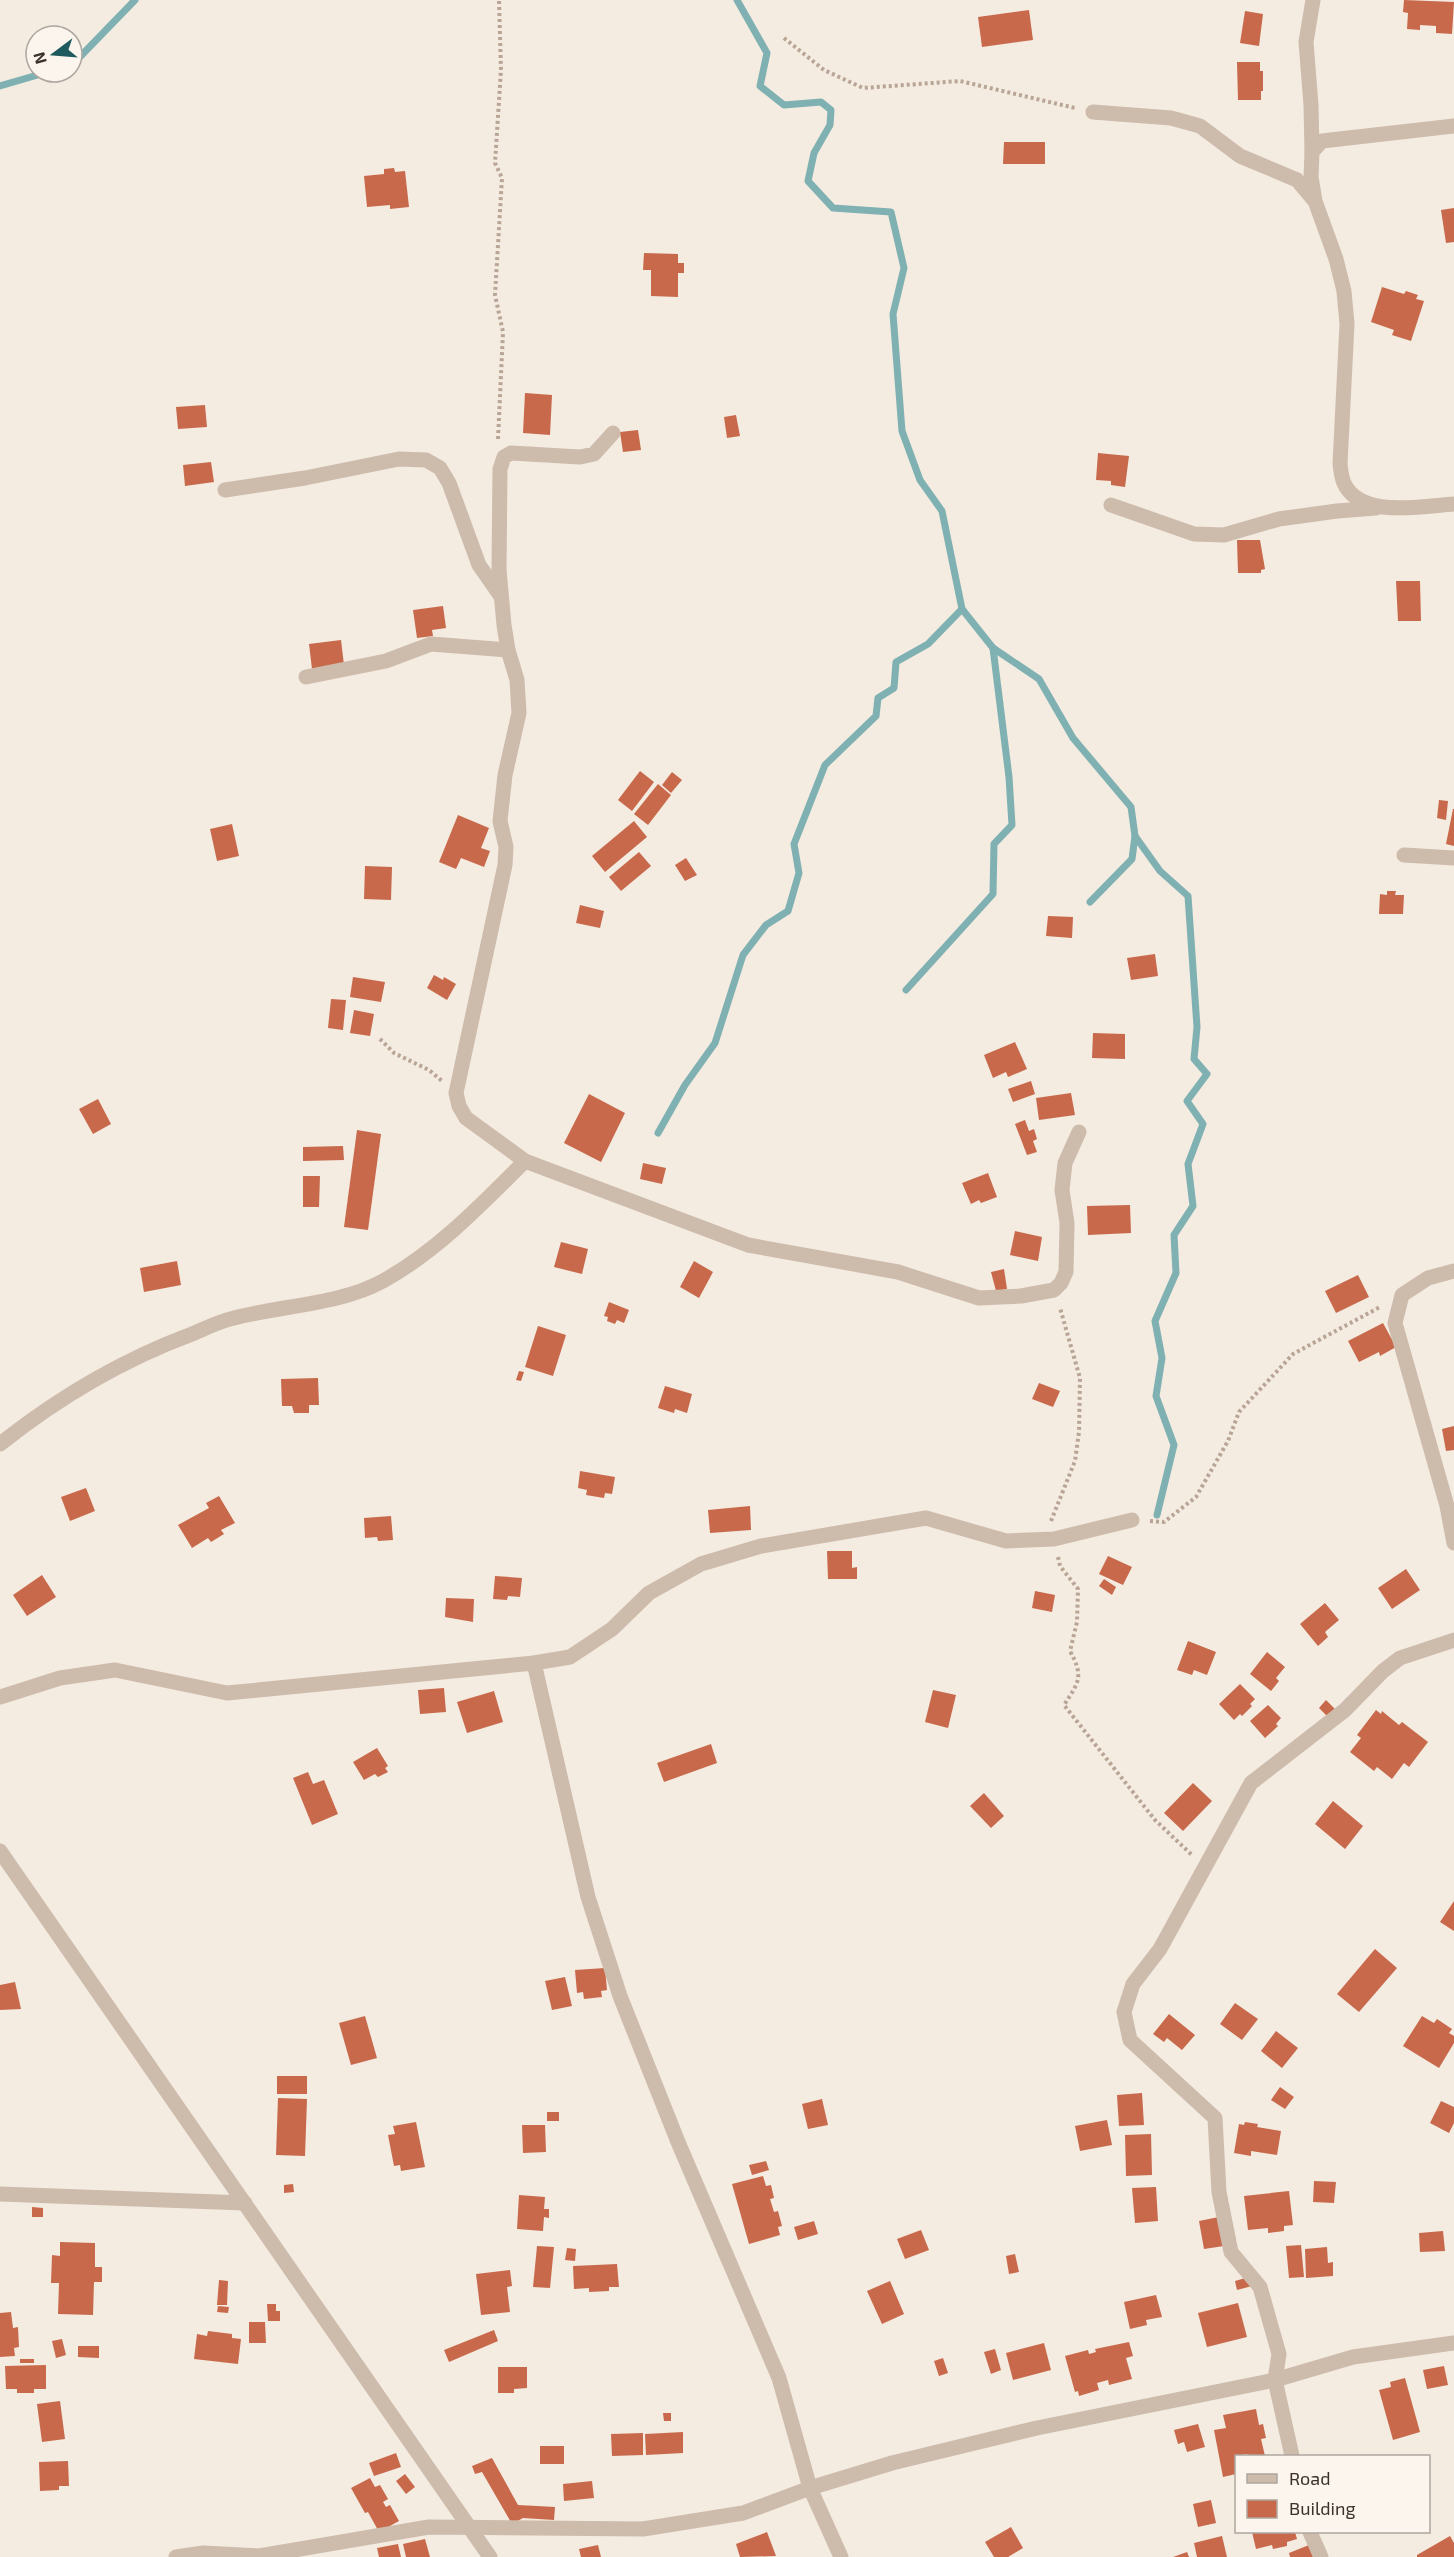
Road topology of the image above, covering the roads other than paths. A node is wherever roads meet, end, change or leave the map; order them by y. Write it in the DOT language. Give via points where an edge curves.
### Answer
graph roads {
  1 [pos="1313,0"];
  2 [pos="1094,112"];
  3 [pos="1454,126"];
  4 [pos="1312,152"];
  5 [pos="1315,201"];
  6 [pos="613,433"];
  7 [pos="225,490"];
  8 [pos="1454,504"];
  9 [pos="1111,505"];
  10 [pos="1391,507"];
  11 [pos="501,597"];
  12 [pos="508,650"];
  13 [pos="306,677"];
  14 [pos="1404,855"];
  15 [pos="1454,858"];
  16 [pos="1079,1132"];
  17 [pos="525,1161"];
  18 [pos="1454,1271"];
  19 [pos="0,1444"];
  20 [pos="1132,1520"];
  21 [pos="1454,1543"];
  22 [pos="1454,1640"];
  23 [pos="534,1663"];
  24 [pos="0,1697"];
  25 [pos="0,1851"];
  26 [pos="0,2193"];
  27 [pos="244,2203"];
  28 [pos="1454,2343"];
  29 [pos="1275,2380"];
  30 [pos="1292,2455"];
  31 [pos="810,2488"];
  32 [pos="469,2528"];
  33 [pos="1310,2533"];
  34 [pos="176,2557"];
  35 [pos="490,2557"];
  36 [pos="841,2557"];
  37 [pos="1321,2557"];
  1 -- 4 [label="street" via="1306,42"];
  2 -- 5 [label="street" via="1171,118 1200,126 1240,156 1297,180"];
  3 -- 4 [label="street" via="1322,141"];
  4 -- 5 [label="street"];
  5 -- 10 [label="street" via="1344,291 1347,324 1340,464 1343,482 1354,496 1371,505"];
  6 -- 11 [label="street" via="594,454 580,457 511,453 504,458 500,469"];
  7 -- 11 [label="street" via="399,459 426,460 440,468 449,483 479,565"];
  8 -- 10 [label="street"];
  9 -- 10 [label="street" via="1194,534 1224,536 1279,519"];
  11 -- 12 [label="street"];
  12 -- 13 [label="street" via="431,644 386,661"];
  12 -- 17 [label="street" via="517,680 519,713 505,775 500,821 506,847 505,865 456,1093 466,1118"];
  14 -- 15 [label="street"];
  16 -- 17 [label="street" via="1065,1163 1062,1190 1066,1272 1054,1290 1021,1296 979,1298 898,1272 748,1245"];
  17 -- 19 [label="street" via="419,1258 382,1281 351,1294 232,1318 159,1346 63,1397"];
  18 -- 21 [label="street" via="1428,1278 1402,1295 1395,1323"];
  20 -- 23 [label="street" via="1054,1539 1006,1541 926,1518 761,1546 701,1564 650,1593 612,1629 570,1657"];
  22 -- 29 [label="street" via="1400,1658 1345,1710 1251,1783 1160,1949 1133,1983 1124,2012 1130,2040 1215,2118 1219,2192 1231,2252 1260,2287 1279,2354"];
  23 -- 24 [label="street" via="226,1693 115,1670 60,1678"];
  23 -- 31 [label="street" via="588,1897 620,1996 778,2378"];
  25 -- 27 [label="street"];
  26 -- 27 [label="street"];
  27 -- 32 [label="street"];
  28 -- 29 [label="street" via="1353,2357"];
  29 -- 30 [label="street"];
  29 -- 31 [label="street" via="1025,2431 892,2463"];
  31 -- 32 [label="street" via="742,2513 643,2529"];
  31 -- 36 [label="street"];
  32 -- 34 [label="street" via="429,2526 259,2556 203,2553"];
  32 -- 35 [label="street"];
  33 -- 37 [label="street"];
}
